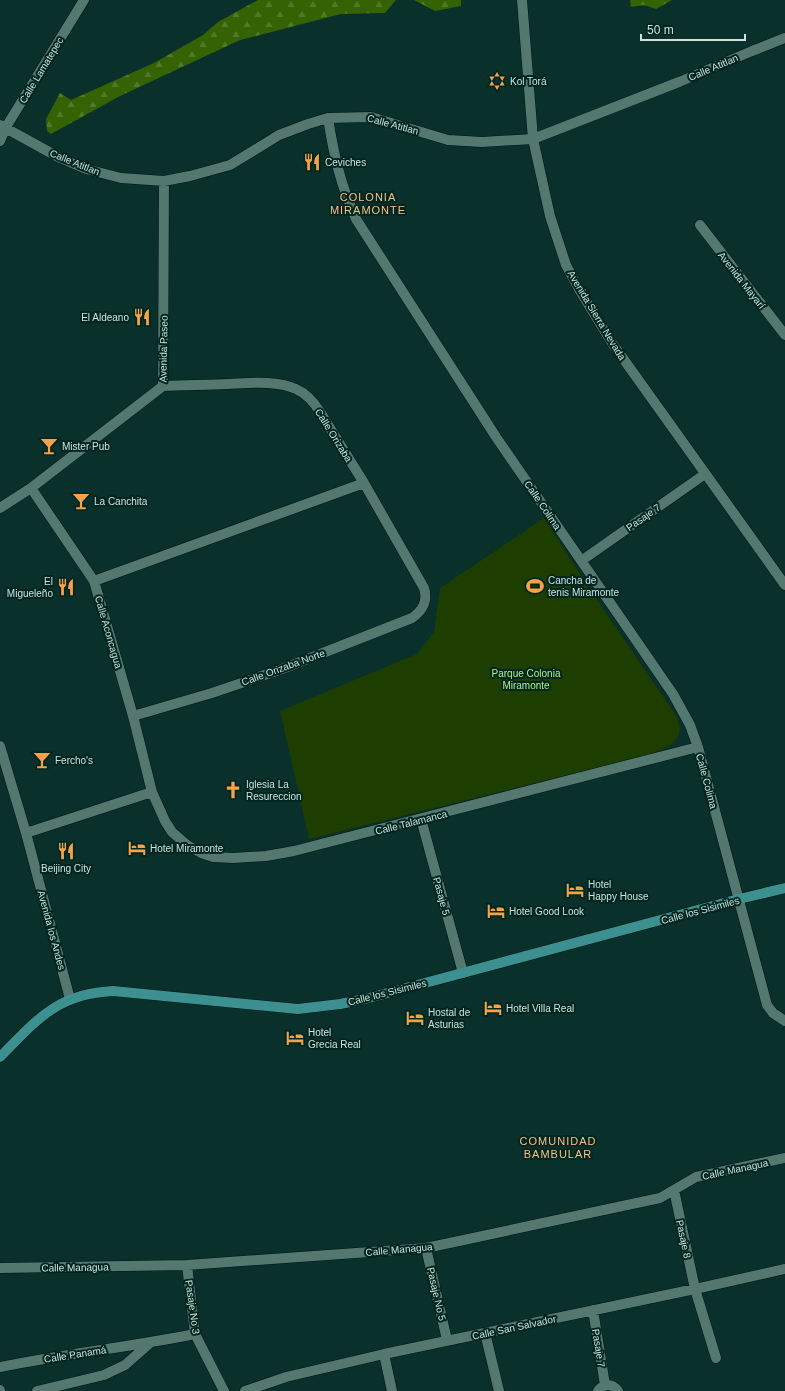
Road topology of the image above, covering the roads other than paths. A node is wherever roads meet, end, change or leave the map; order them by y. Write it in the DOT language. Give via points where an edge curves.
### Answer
graph roads {
  1 [pos="84,0"];
  2 [pos="522,0"];
  3 [pos="785,38"];
  4 [pos="328,118"];
  5 [pos="3,126"];
  6 [pos="534,139"];
  7 [pos="0,141"];
  8 [pos="164,181"];
  9 [pos="700,225"];
  10 [pos="784,331"];
  11 [pos="163,386"];
  12 [pos="705,474"];
  13 [pos="364,483"];
  14 [pos="31,488"];
  15 [pos="0,508"];
  16 [pos="581,561"];
  17 [pos="94,581"];
  18 [pos="785,585"];
  19 [pos="424,604"];
  20 [pos="133,716"];
  21 [pos="0,746"];
  22 [pos="698,747"];
  23 [pos="152,792"];
  24 [pos="421,819"];
  25 [pos="26,833"];
  26 [pos="785,888"];
  27 [pos="739,899"];
  28 [pos="463,973"];
  29 [pos="70,999"];
  30 [pos="785,1020"];
  31 [pos="0,1057"];
  32 [pos="785,1158"];
  33 [pos="674,1190"];
  34 [pos="426,1248"];
  35 [pos="187,1265"];
  36 [pos="0,1268"];
  37 [pos="785,1269"];
  38 [pos="695,1289"];
  39 [pos="593,1310"];
  40 [pos="485,1333"];
  41 [pos="195,1334"];
  42 [pos="447,1340"];
  43 [pos="150,1343"];
  44 [pos="384,1354"];
  45 [pos="716,1358"];
  46 [pos="0,1367"];
  47 [pos="602,1388"];
  48 [pos="37,1391"];
  49 [pos="224,1391"];
  50 [pos="245,1391"];
  51 [pos="392,1391"];
  52 [pos="499,1391"];
  53 [pos="618,1391"];
  1 -- 5 [label="street, Calle Lamatepec"];
  2 -- 6 [label="street, Avenida Sierra Nevada"];
  3 -- 6 [label="street, Calle Atitlan"];
  4 -- 6 [label="street, Calle Atitlan" via="371,117 448,140 482,142"];
  4 -- 8 [label="street, Calle Atitlan" via="279,136 230,165"];
  4 -- 16 [label="street, Calle Colima" via="339,177 356,219 496,437"];
  5 -- 7 [label="street, Calle Lamatepec"];
  5 -- 8 [label="street, Calle Atitlan" via="60,158 86,169 121,178"];
  6 -- 12 [label="street, Avenida Sierra Nevada" via="550,216 572,277 612,343"];
  8 -- 11 [label="street, Avenida Paseo"];
  9 -- 10 [label="street, Avenida Mayarí"];
  11 -- 13 [label="street, Calle Orizaba" via="264,384 298,390 315,404"];
  11 -- 14 [label="street, Avenida Paseo"];
  12 -- 16 [label="street, Pasaje 7"];
  12 -- 18 [label="street, Avenida Sierra Nevada"];
  13 -- 17 [label="street"];
  13 -- 19 [label="street, Calle Orizaba" via="424,588"];
  14 -- 15 [label="street, Avenida Paseo"];
  14 -- 17 [label="street, Calle Aconcagua"];
  16 -- 22 [label="street, Calle Colima" via="673,694 690,725"];
  17 -- 20 [label="street, Calle Aconcagua"];
  19 -- 20 [label="street, Calle Orizaba Norte" via="412,618 282,669"];
  20 -- 23 [label="street, Calle Aconcagua"];
  21 -- 25 [label="street, Avenida los Andes"];
  22 -- 24 [label="street, Calle Talamanca"];
  22 -- 27 [label="street, Calle Colima"];
  23 -- 24 [label="street, Calle Talamanca" via="165,821 176,837 201,853 221,858 266,856 294,851"];
  23 -- 25 [label="street"];
  24 -- 28 [label="street, Pasaje 5"];
  25 -- 29 [label="street, Avenida los Andes"];
  26 -- 27 [label="main road, Calle los Sisimiles"];
  27 -- 28 [label="main road, Calle los Sisimiles"];
  27 -- 30 [label="street, Calle Colima" via="767,1005 773,1013"];
  28 -- 29 [label="main road, Calle los Sisimiles" via="365,999 298,1009 113,991"];
  29 -- 31 [label="main road, Calle los Sisimiles" via="43,1014"];
  32 -- 33 [label="street, Calle Managua" via="696,1177"];
  33 -- 34 [label="street, Calle Managua" via="660,1198"];
  33 -- 38 [label="street, Pasaje 8"];
  34 -- 35 [label="street, Calle Managua"];
  34 -- 42 [label="street, Pasaje No 5"];
  35 -- 36 [label="street, Calle Managua"];
  35 -- 41 [label="street, Pasaje No 3"];
  37 -- 38 [label="street, Calle San Salvador"];
  38 -- 39 [label="street, Calle San Salvador"];
  38 -- 45 [label="street, Pasaje 8"];
  39 -- 40 [label="street, Calle San Salvador"];
  39 -- 47 [label="street, Pasaje 7"];
  40 -- 42 [label="street, Calle San Salvador"];
  40 -- 52 [label="street"];
  41 -- 43 [label="street, Calle Panamá"];
  41 -- 49 [label="street, Pasaje No 3"];
  42 -- 44 [label="street, Calle San Salvador"];
  43 -- 46 [label="street, Calle Panamá"];
  43 -- 48 [label="street" via="125,1365 104,1375"];
  44 -- 50 [label="street, Calle San Salvador" via="286,1376"];
  44 -- 51 [label="street"];
  47 -- 53 [label="street" via="612,1385"];
}
